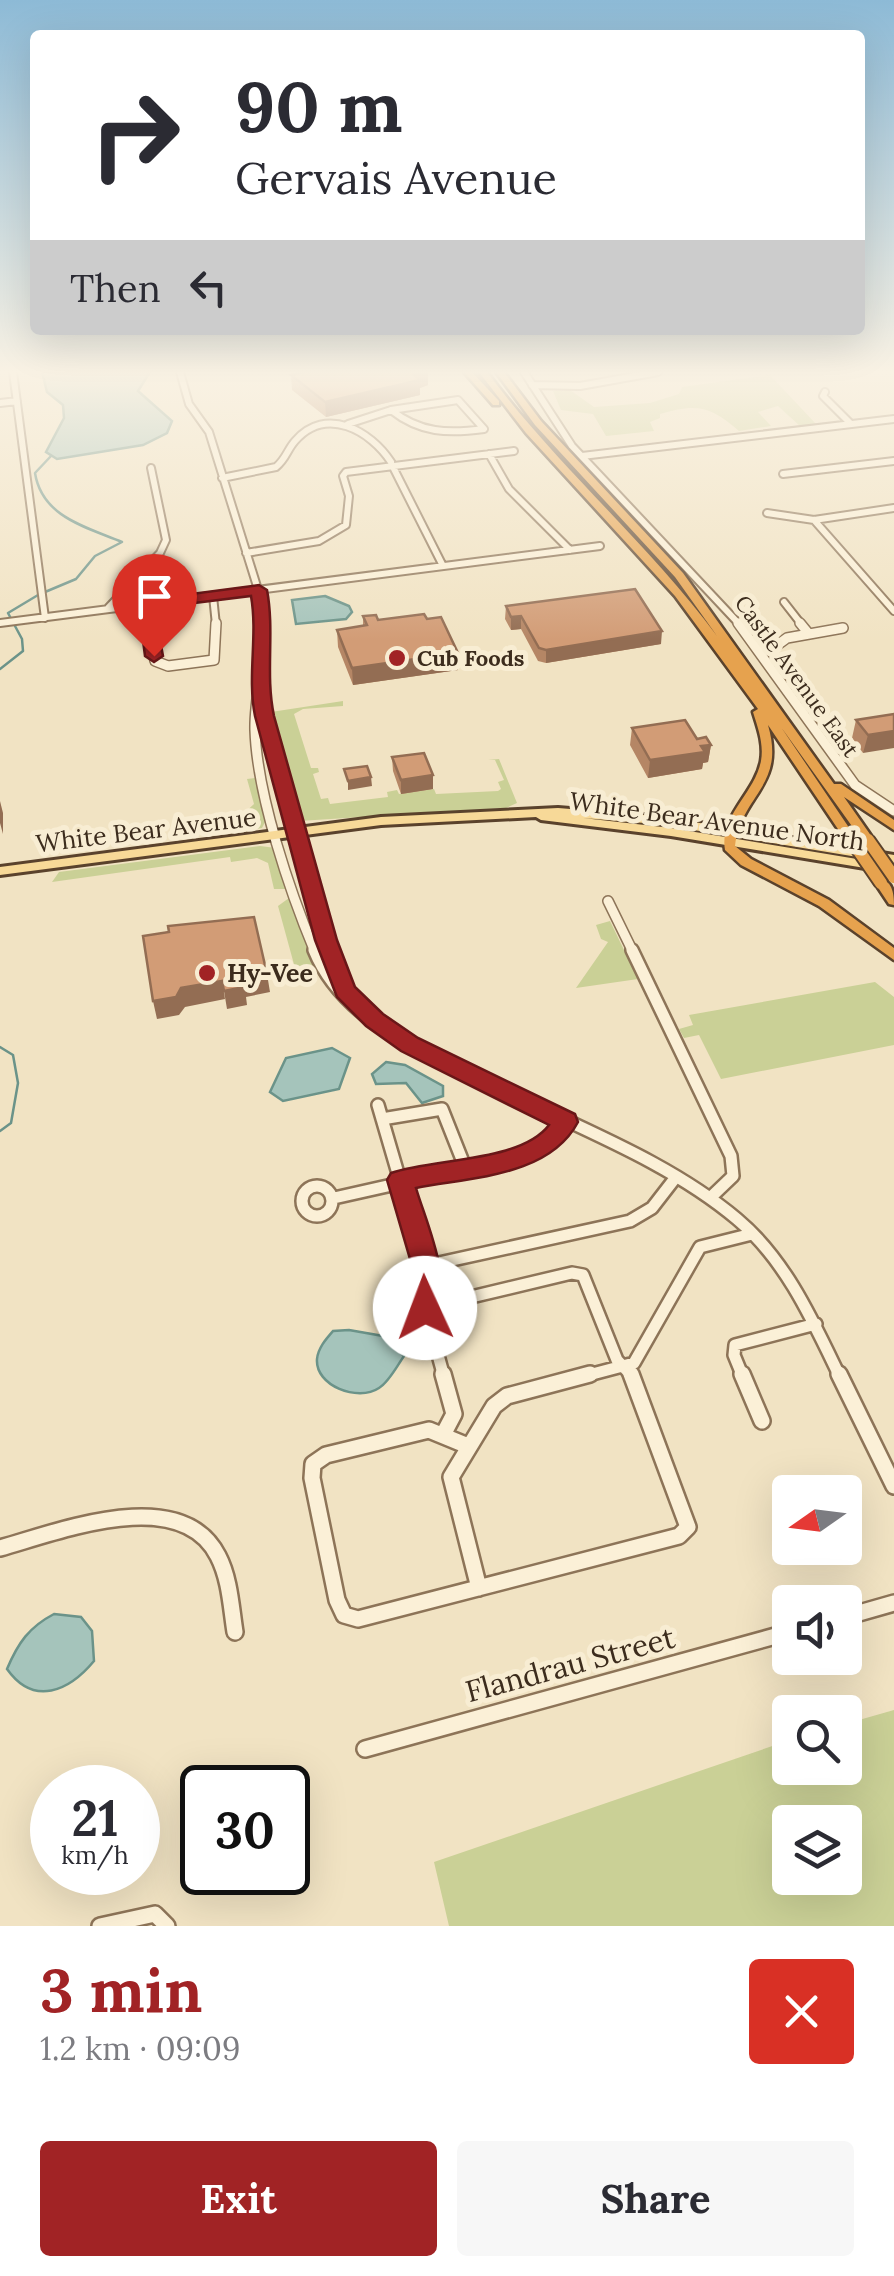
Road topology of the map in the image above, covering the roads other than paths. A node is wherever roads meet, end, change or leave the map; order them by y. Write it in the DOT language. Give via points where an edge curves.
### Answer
graph roads {
  1 [pos="24,462"];
  2 [pos="217,462"];
  3 [pos="283,462"];
  4 [pos="404,462"];
  5 [pos="494,462"];
  6 [pos="553,462"];
  7 [pos="573,462"];
  8 [pos="588,462"];
  9 [pos="879,462"];
  10 [pos="392,463"];
  11 [pos="151,468"];
  12 [pos="783,474"];
  13 [pos="222,478"];
  14 [pos="894,508"];
  15 [pos="766,512"];
  16 [pos="814,520"];
  17 [pos="600,546"];
  18 [pos="570,550"];
  19 [pos="246,553"];
  20 [pos="443,566"];
  21 [pos="259,590"];
  22 [pos="213,596"];
  23 [pos="784,602"];
  24 [pos="144,604"];
  25 [pos="107,609"];
  26 [pos="894,611"];
  27 [pos="45,618"];
  28 [pos="0,623"];
  29 [pos="844,628"];
  30 [pos="809,634"];
  31 [pos="760,650"];
  32 [pos="260,696"];
  33 [pos="756,700"];
  34 [pos="806,752"];
  35 [pos="894,811"];
  36 [pos="536,815"];
  37 [pos="894,826"];
  38 [pos="296,832"];
  39 [pos="279,835"];
  40 [pos="729,836"];
  41 [pos="894,859"];
  42 [pos="894,869"];
  43 [pos="0,871"];
  44 [pos="888,880"];
  45 [pos="608,901"];
  46 [pos="894,901"];
  47 [pos="894,955"];
  48 [pos="345,992"];
  49 [pos="566,1122"];
  50 [pos="465,1167"];
  51 [pos="676,1177"];
  52 [pos="400,1180"];
  53 [pos="334,1198"];
  54 [pos="710,1198"];
  55 [pos="752,1234"];
  56 [pos="426,1266"];
  57 [pos="425,1308"];
  58 [pos="816,1324"];
  59 [pos="624,1368"];
  60 [pos="762,1421"];
  61 [pos="444,1433"];
  62 [pos="468,1446"];
  63 [pos="894,1486"];
  64 [pos="0,1548"];
  65 [pos="480,1588"];
  66 [pos="894,1603"];
  67 [pos="862,1611"];
  68 [pos="235,1632"];
  69 [pos="772,1637"];
  70 [pos="365,1749"];
  71 [pos="161,1920"];
  72 [pos="100,1926"];
  1 -- 27 [label="street"];
  2 -- 13 [label="street"];
  3 -- 13 [label="street"];
  4 -- 10 [label="street"];
  5 -- 18 [label="street" via="509,489"];
  6 -- 33 [label="highway" via="680,595"];
  7 -- 34 [label="highway" via="679,575"];
  8 -- 31 [label="street, Castle Avenue East" via="696,572"];
  9 -- 12 [label="street"];
  10 -- 19 [label="street" via="346,472 348,518 338,530 309,544"];
  10 -- 20 [label="street"];
  11 -- 25 [label="street" via="166,540"];
  13 -- 19 [label="street"];
  14 -- 16 [label="street"];
  15 -- 16 [label="street"];
  16 -- 26 [label="street"];
  17 -- 18 [label="street"];
  18 -- 20 [label="street"];
  19 -- 21 [label="street"];
  20 -- 21 [label="street"];
  21 -- 22 [label="street"];
  21 -- 32 [label="street"];
  22 -- 24 [label="street"];
  22 -- 24 [label="street" via="214,660 174,666 155,661"];
  23 -- 30 [label="street"];
  24 -- 25 [label="street"];
  25 -- 27 [label="street"];
  27 -- 28 [label="street"];
  29 -- 30 [label="street"];
  30 -- 31 [label="street"];
  31 -- 35 [label="street, Castle Avenue East" via="855,785"];
  32 -- 38 [label="street"];
  32 -- 39 [label="street" via="257,752"];
  33 -- 40 [label="highway" via="767,763"];
  33 -- 44 [label="highway, bridge" via="850,838"];
  34 -- 37 [label="highway" via="845,794"];
  34 -- 44 [label="highway, bridge"];
  36 -- 38 [label="main road, White Bear Avenue" via="432,817"];
  36 -- 40 [label="main road, White Bear Avenue North"];
  38 -- 39 [label="main road, White Bear Avenue"];
  38 -- 48 [label="street"];
  39 -- 43 [label="main road, White Bear Avenue"];
  39 -- 48 [label="street" via="311,945 324,972"];
  40 -- 41 [label="main road, White Bear Avenue North"];
  40 -- 42 [label="main road, White Bear Avenue North"];
  40 -- 47 [label="highway" via="735,855 824,903"];
  44 -- 46 [label="highway"];
  45 -- 54 [label="street" via="731,1156 733,1176"];
  48 -- 49 [label="street" via="410,1045"];
  49 -- 50 [label="street" via="538,1150"];
  49 -- 51 [label="street"];
  50 -- 52 [label="street"];
  50 -- 52 [label="street" via="442,1109 380,1112"];
  51 -- 54 [label="street"];
  51 -- 56 [label="street" via="652,1208 630,1222"];
  52 -- 53 [label="street"];
  52 -- 56 [label="street"];
  54 -- 55 [label="street"];
  55 -- 58 [label="street" via="786,1272"];
  55 -- 59 [label="street" via="700,1247 634,1363"];
  56 -- 57 [label="street"];
  57 -- 59 [label="street" via="578,1273 589,1283"];
  57 -- 61 [label="street" via="454,1414"];
  58 -- 60 [label="street" via="735,1345"];
  58 -- 63 [label="street"];
  59 -- 62 [label="street" via="507,1396"];
  59 -- 65 [label="street" via="634,1378 688,1520 685,1532"];
  61 -- 62 [label="street"];
  61 -- 65 [label="street" via="412,1434 313,1464 339,1610 358,1619"];
  62 -- 65 [label="street" via="452,1483"];
  64 -- 68 [label="street" via="120,1518 179,1520 214,1549"];
  66 -- 67 [label="street"];
  69 -- 70 [label="street, Flandrau Street"];
  71 -- 72 [label="street"];
}
